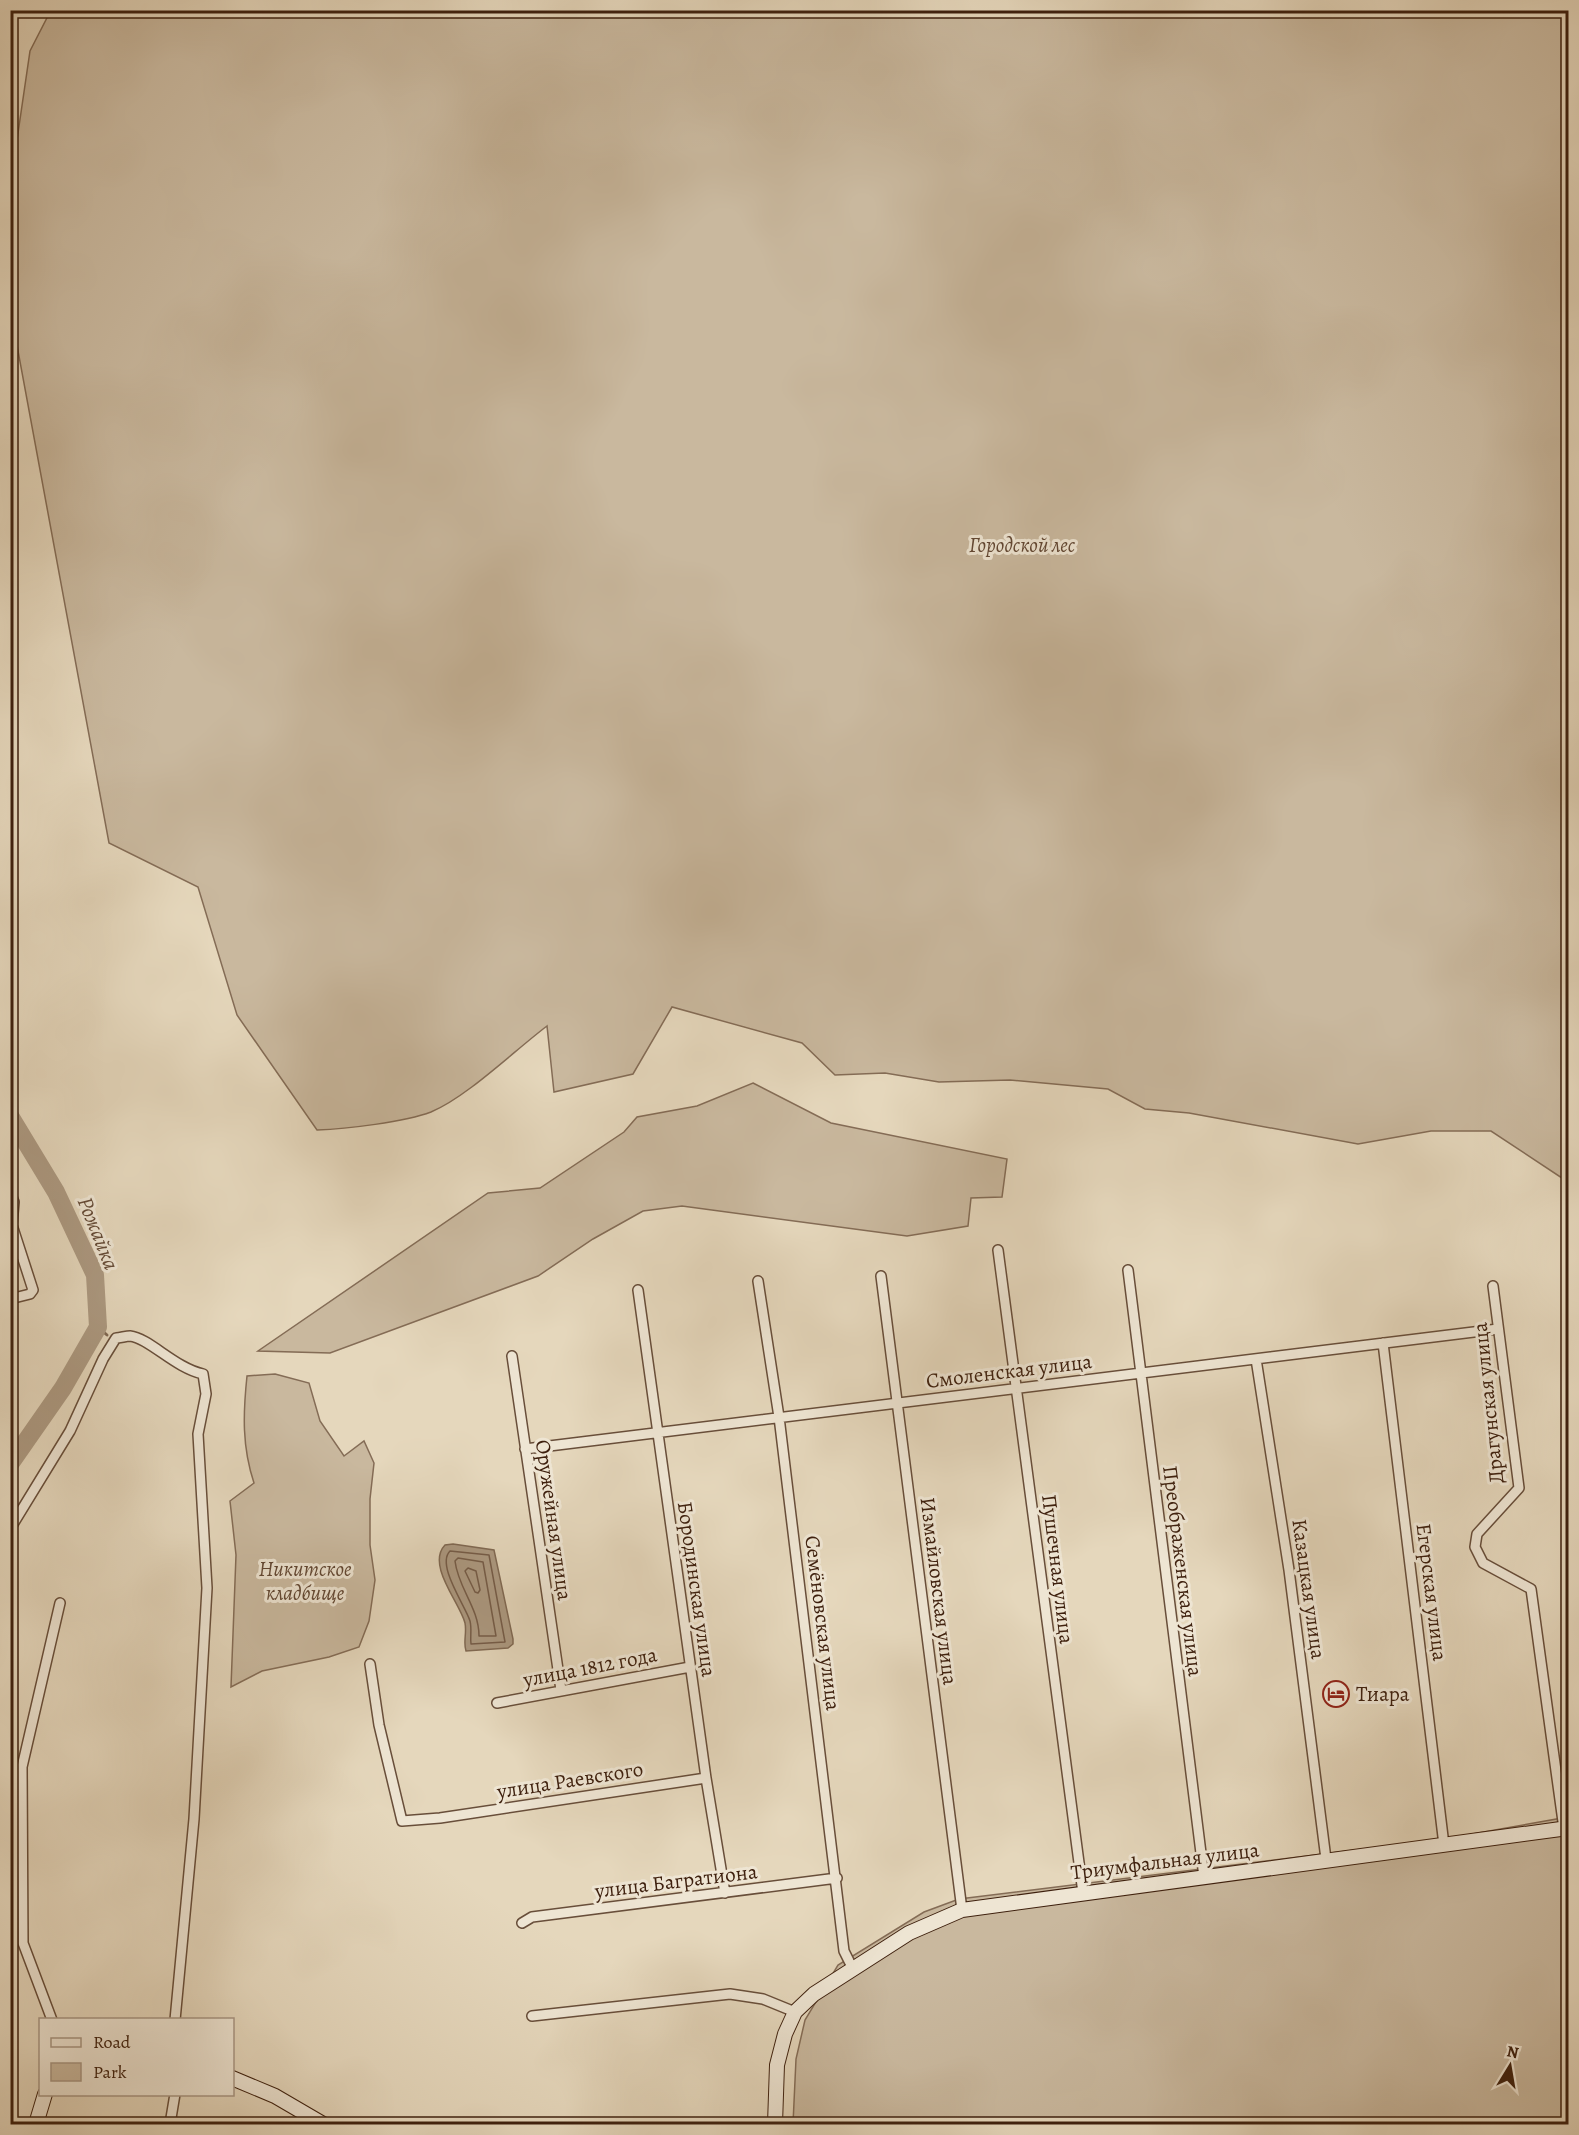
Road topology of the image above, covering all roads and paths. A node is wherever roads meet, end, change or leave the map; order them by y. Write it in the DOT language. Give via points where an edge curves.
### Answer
graph roads {
  1 [pos="10,1192"];
  2 [pos="998,1250"];
  3 [pos="1128,1270"];
  4 [pos="881,1276"];
  5 [pos="758,1281"];
  6 [pos="1493,1286"];
  7 [pos="638,1290"];
  8 [pos="10,1299"];
  9 [pos="1498,1329"];
  10 [pos="1383,1343"];
  11 [pos="512,1356"];
  12 [pos="1256,1359"];
  13 [pos="1140,1373"];
  14 [pos="1016,1388"];
  15 [pos="896,1403"];
  16 [pos="779,1418"];
  17 [pos="657,1432"];
  18 [pos="525,1449"];
  19 [pos="10,1529"];
  20 [pos="60,1603"];
  21 [pos="370,1664"];
  22 [pos="690,1667"];
  23 [pos="561,1690"];
  24 [pos="497,1703"];
  25 [pos="705,1778"];
  26 [pos="1566,1828"];
  27 [pos="1444,1845"];
  28 [pos="1326,1859"];
  29 [pos="1204,1877"];
  30 [pos="837,1878"];
  31 [pos="725,1893"];
  32 [pos="1083,1893"];
  33 [pos="962,1910"];
  34 [pos="522,1923"];
  35 [pos="853,1969"];
  36 [pos="795,2012"];
  37 [pos="532,2016"];
  38 [pos="52,2018"];
  39 [pos="175,2018"];
  40 [pos="234,2079"];
  41 [pos="44,2096"];
  42 [pos="176,2096"];
  43 [pos="36,2124"];
  44 [pos="170,2124"];
  45 [pos="323,2124"];
  46 [pos="775,2124"];
  1 -- 8 [label="street" via="14,1202 12,1225 33,1290"];
  2 -- 14 [label="street, Пушечная улица"];
  3 -- 13 [label="street, Преображенская улица"];
  4 -- 15 [label="street, Измайловская улица"];
  5 -- 16 [label="street, Семёновская улица"];
  6 -- 9 [label="street, Драгунская улица"];
  7 -- 17 [label="street, Бородинская улица"];
  9 -- 10 [label="street, Смоленская улица"];
  9 -- 26 [label="street, Драгунская улица" via="1519,1488 1477,1534 1475,1547 1483,1563 1531,1589"];
  10 -- 12 [label="street, Смоленская улица"];
  10 -- 27 [label="street, Егерская улица"];
  11 -- 18 [label="street, Оружейная улица"];
  12 -- 13 [label="street, Смоленская улица"];
  12 -- 28 [label="street, Казацкая улица"];
  13 -- 14 [label="street, Смоленская улица"];
  13 -- 29 [label="street, Преображенская улица"];
  14 -- 15 [label="street, Смоленская улица"];
  14 -- 32 [label="street, Пушечная улица"];
  15 -- 16 [label="street, Смоленская улица"];
  15 -- 33 [label="street, Измайловская улица"];
  16 -- 17 [label="street, Смоленская улица"];
  16 -- 30 [label="street, Семёновская улица"];
  17 -- 18 [label="street, Смоленская улица"];
  17 -- 22 [label="street, Бородинская улица"];
  18 -- 23 [label="street, Оружейная улица"];
  19 -- 39 [label="street" via="70,1431 116,1338 130,1336 142,1340 187,1370 203,1374 206,1394 198,1434 207,1588 194,1819"];
  20 -- 38 [label="street" via="22,1767 23,1943"];
  21 -- 25 [label="street, улица Раевского" via="379,1725 402,1821"];
  22 -- 23 [label="street, улица 1812 года"];
  22 -- 25 [label="street, Бородинская улица"];
  23 -- 24 [label="street, улица 1812 года"];
  25 -- 31 [label="street, Бородинская улица"];
  26 -- 27 [label="street, Триумфальная улица"];
  27 -- 28 [label="street, Триумфальная улица"];
  28 -- 29 [label="street, Триумфальная улица"];
  29 -- 32 [label="street, Триумфальная улица"];
  30 -- 31 [label="street, улица Багратиона"];
  30 -- 35 [label="street, Семёновская улица" via="844,1951"];
  31 -- 34 [label="street, улица Багратиона" via="532,1917"];
  32 -- 33 [label="street, Триумфальная улица"];
  33 -- 35 [label="street, Триумфальная улица" via="909,1933"];
  35 -- 36 [label="street, Триумфальная улица" via="814,1994"];
  36 -- 37 [label="street" via="763,1999 730,1994"];
  36 -- 46 [label="street, Триумфальная улица" via="777,2065"];
  40 -- 45 [label="street" via="275,2096"];
  41 -- 43 [label="street"];
  42 -- 44 [label="street"];
}
